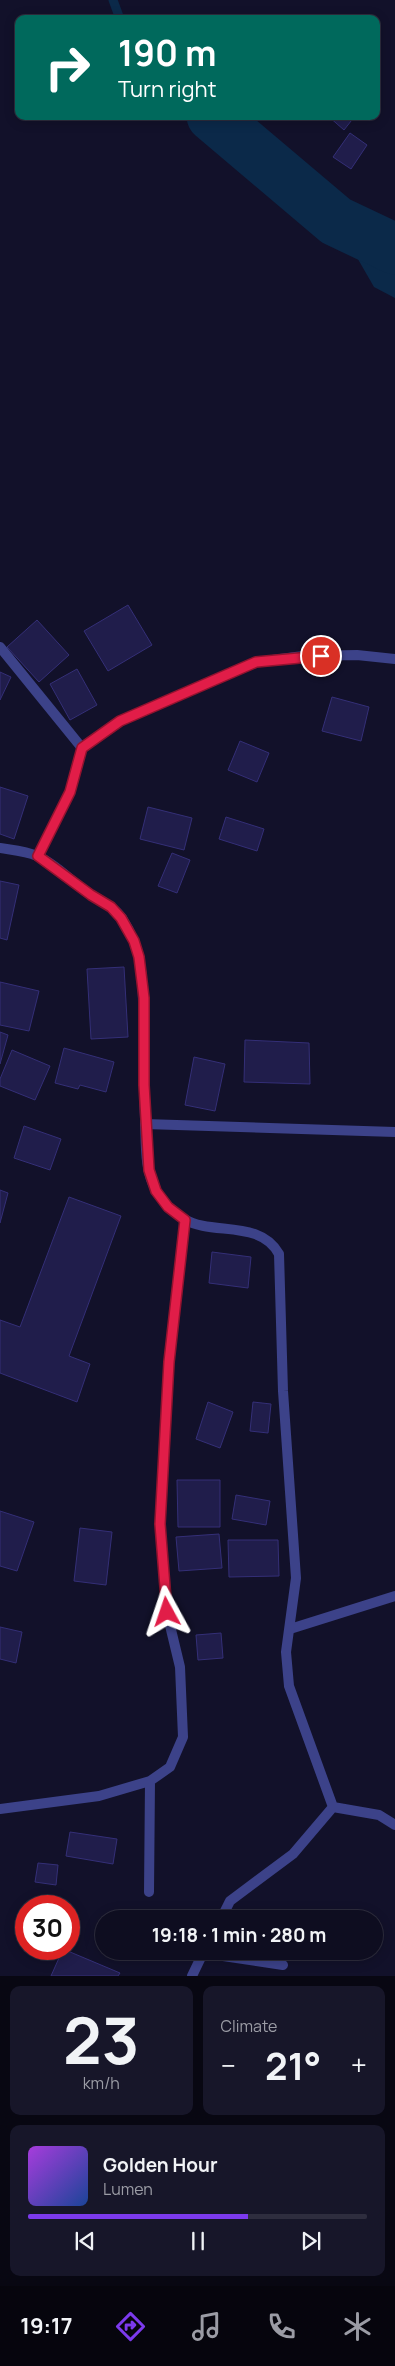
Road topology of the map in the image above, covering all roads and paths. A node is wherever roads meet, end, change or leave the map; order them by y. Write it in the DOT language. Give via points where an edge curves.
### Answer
graph roads {
  1 [pos="0,647"];
  2 [pos="395,659"];
  3 [pos="82,748"];
  4 [pos="0,848"];
  5 [pos="38,856"];
  6 [pos="145,1124"];
  7 [pos="395,1132"];
  8 [pos="185,1220"];
  9 [pos="395,1596"];
  10 [pos="290,1629"];
  11 [pos="150,1781"];
  12 [pos="333,1807"];
  13 [pos="0,1809"];
  14 [pos="395,1825"];
  15 [pos="149,1892"];
  16 [pos="225,1910"];
  17 [pos="199,1960"];
  18 [pos="252,1960"];
  19 [pos="283,1965"];
  20 [pos="192,1976"];
  1 -- 3 [label="street"];
  2 -- 3 [label="street" via="339,655 256,662 120,721"];
  3 -- 5 [label="street" via="70,792"];
  4 -- 5 [label="street"];
  5 -- 6 [label="street" via="111,907 134,941 141,966 144,998"];
  6 -- 7 [label="street"];
  6 -- 8 [label="street" via="149,1170 156,1191 168,1207"];
  8 -- 10 [label="street" via="260,1235 273,1243 279,1254 283,1391 296,1578"];
  8 -- 11 [label="street" via="169,1362 160,1524 167,1612 180,1667 183,1737 170,1767"];
  9 -- 10 [label="street"];
  10 -- 12 [label="street" via="286,1652 288,1686"];
  11 -- 13 [label="street" via="99,1796"];
  11 -- 15 [label="street"];
  12 -- 14 [label="street" via="379,1815"];
  12 -- 16 [label="street" via="293,1854 230,1900"];
  17 -- 20 [label="street"];
  18 -- 19 [label="street"];
}
